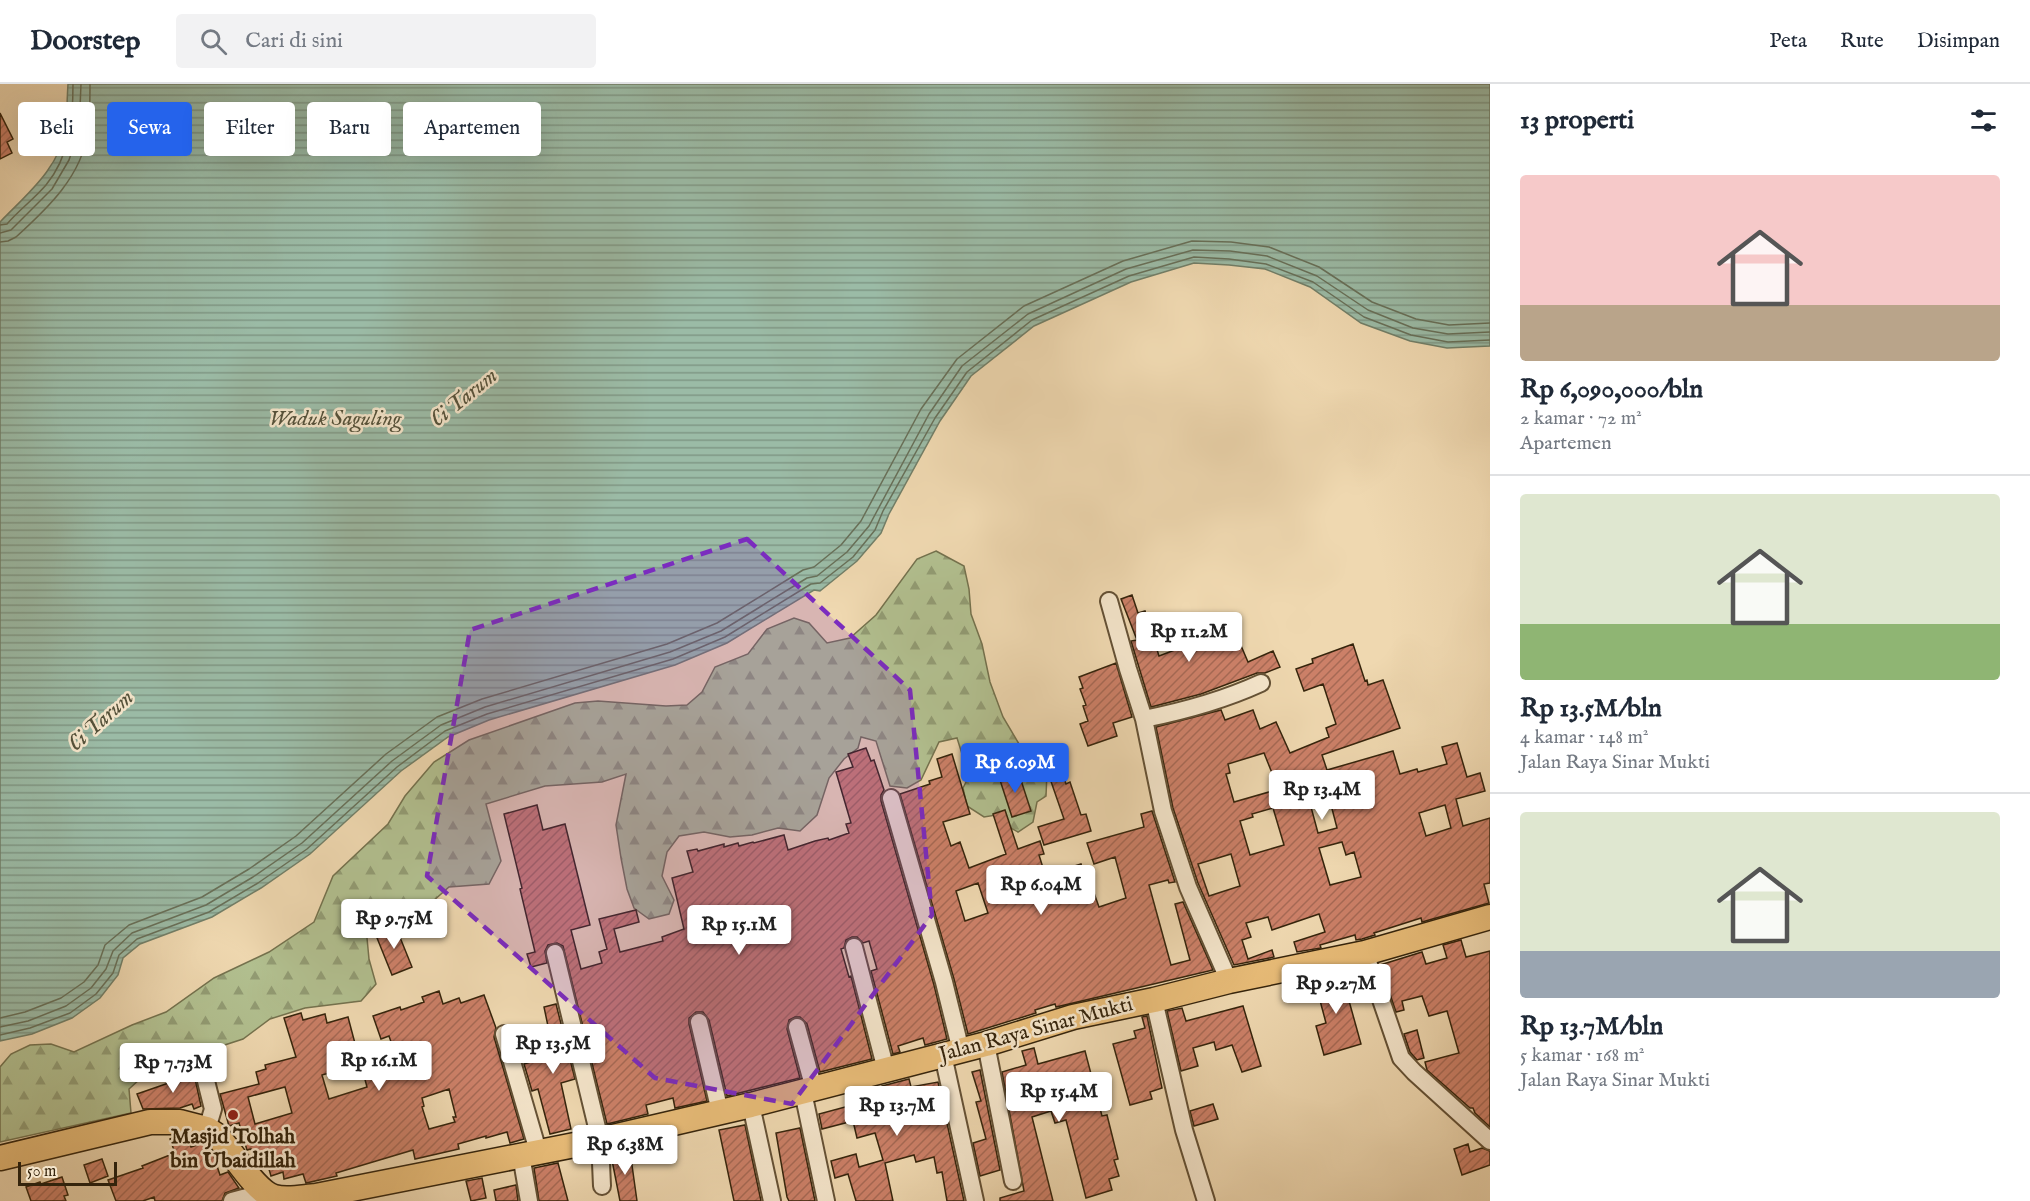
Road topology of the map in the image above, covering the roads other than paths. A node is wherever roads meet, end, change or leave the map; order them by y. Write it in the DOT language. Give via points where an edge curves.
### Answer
graph roads {
  1 [pos="1109,601"];
  2 [pos="1261,683"];
  3 [pos="1144,719"];
  4 [pos="891,798"];
  5 [pos="1490,917"];
  6 [pos="854,947"];
  7 [pos="555,953"];
  8 [pos="1365,953"];
  9 [pos="1229,981"];
  10 [pos="1154,1000"];
  11 [pos="699,1022"];
  12 [pos="797,1027"];
  13 [pos="504,1034"];
  14 [pos="986,1044"];
  15 [pos="952,1053"];
  16 [pos="203,1070"];
  17 [pos="886,1070"];
  18 [pos="809,1090"];
  19 [pos="751,1105"];
  20 [pos="720,1112"];
  21 [pos="207,1129"];
  22 [pos="600,1140"];
  23 [pos="1490,1141"];
  24 [pos="530,1153"];
  25 [pos="0,1158"];
  26 [pos="1013,1181"];
  27 [pos="602,1186"];
  28 [pos="265,1192"];
  29 [pos="317,1198"];
  30 [pos="232,1201"];
  31 [pos="529,1201"];
  32 [pos="772,1201"];
  33 [pos="826,1201"];
  34 [pos="975,1201"];
  35 [pos="1206,1201"];
  1 -- 3 [label="street"];
  2 -- 3 [label="street" via="1199,706"];
  3 -- 9 [label="street" via="1163,811 1188,887"];
  4 -- 15 [label="street" via="944,982"];
  5 -- 8 [label="highway, Jalan Raya Sinar Mukti"];
  6 -- 17 [label="street"];
  7 -- 22 [label="street"];
  8 -- 9 [label="highway, Jalan Raya Sinar Mukti"];
  8 -- 23 [label="street" via="1401,1058"];
  9 -- 10 [label="highway, Jalan Raya Sinar Mukti"];
  10 -- 14 [label="highway, Jalan Raya Sinar Mukti" via="1073,1017"];
  10 -- 35 [label="street" via="1184,1130"];
  11 -- 20 [label="street"];
  12 -- 18 [label="street"];
  13 -- 24 [label="street"];
  14 -- 15 [label="highway, Jalan Raya Sinar Mukti"];
  14 -- 26 [label="street"];
  15 -- 17 [label="highway, Jalan Raya Sinar Mukti"];
  15 -- 34 [label="street"];
  16 -- 21 [label="street" via="213,1109"];
  17 -- 18 [label="highway, Jalan Raya Sinar Mukti"];
  18 -- 19 [label="highway, Jalan Raya Sinar Mukti"];
  18 -- 33 [label="street"];
  19 -- 20 [label="highway, Jalan Raya Sinar Mukti"];
  19 -- 32 [label="street"];
  20 -- 22 [label="highway, Jalan Raya Sinar Mukti"];
  21 -- 25 [label="highway" via="180,1122 150,1122"];
  21 -- 28 [label="highway"];
  22 -- 24 [label="highway, Jalan Raya Sinar Mukti"];
  22 -- 27 [label="street"];
  24 -- 29 [label="highway, Jalan Raya Sinar Mukti"];
  24 -- 31 [label="street"];
  28 -- 29 [label="highway, Jalan Raya Sinar Mukti" via="273,1197"];
  28 -- 30 [label="street"];
}
